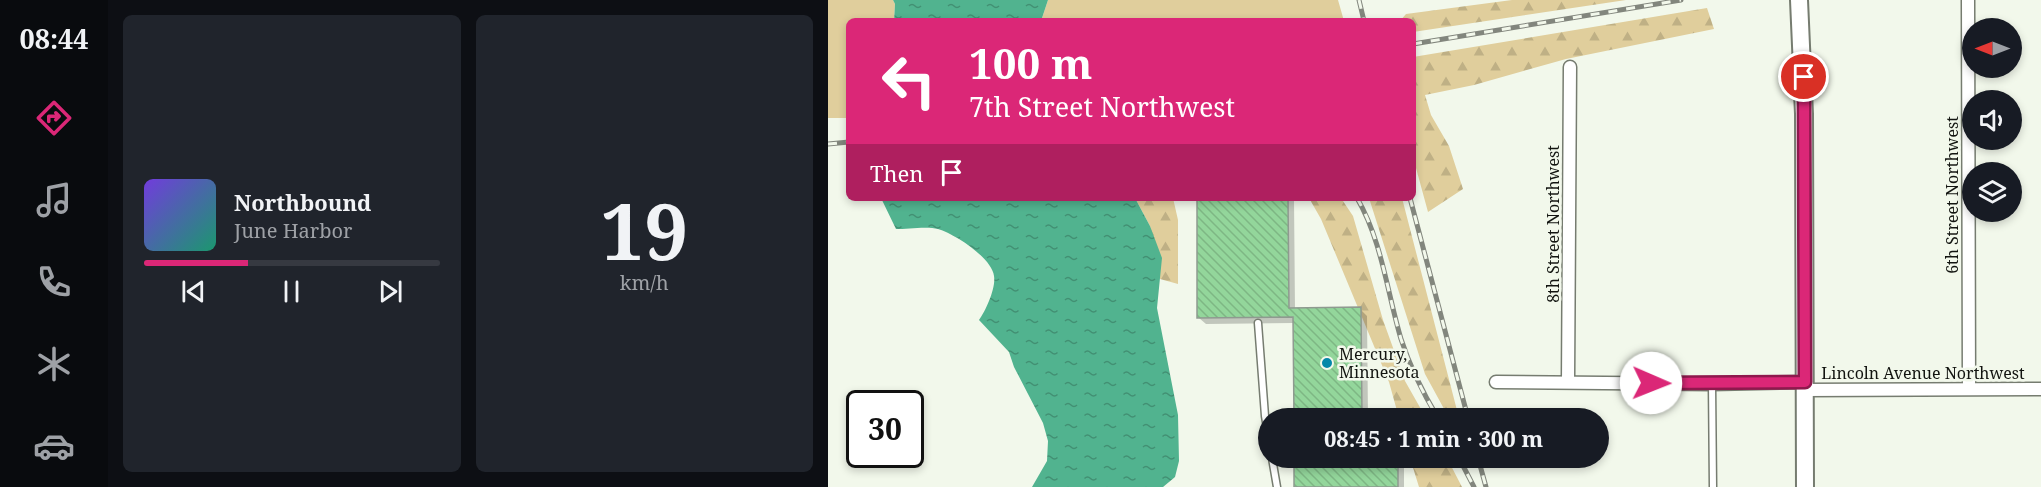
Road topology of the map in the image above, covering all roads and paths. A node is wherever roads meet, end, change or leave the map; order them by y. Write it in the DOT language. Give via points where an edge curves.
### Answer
graph roads {
  1 [pos="1799,0"];
  2 [pos="1968,0"];
  3 [pos="1570,67"];
  4 [pos="1258,323"];
  5 [pos="1496,382"];
  6 [pos="1568,382"];
  7 [pos="1712,384"];
  8 [pos="1805,386"];
  9 [pos="1968,389"];
  10 [pos="2041,389"];
  11 [pos="1264,408"];
  12 [pos="1274,468"];
  13 [pos="1277,487"];
  14 [pos="1713,487"];
  15 [pos="1805,487"];
  1 -- 8 [label="street" via="1804,114"];
  2 -- 9 [label="street, 6th Street Northwest"];
  3 -- 6 [label="street, 8th Street Northwest"];
  4 -- 11 [label="lane"];
  5 -- 6 [label="street, Lincoln Avenue Northwest"];
  6 -- 7 [label="street, Lincoln Avenue Northwest"];
  7 -- 8 [label="street, Lincoln Avenue Northwest"];
  7 -- 14 [label="lane"];
  8 -- 9 [label="street, Lincoln Avenue Northwest"];
  8 -- 15 [label="street"];
  9 -- 10 [label="street, Lincoln Avenue Northwest"];
  12 -- 13 [label="lane"];
}
